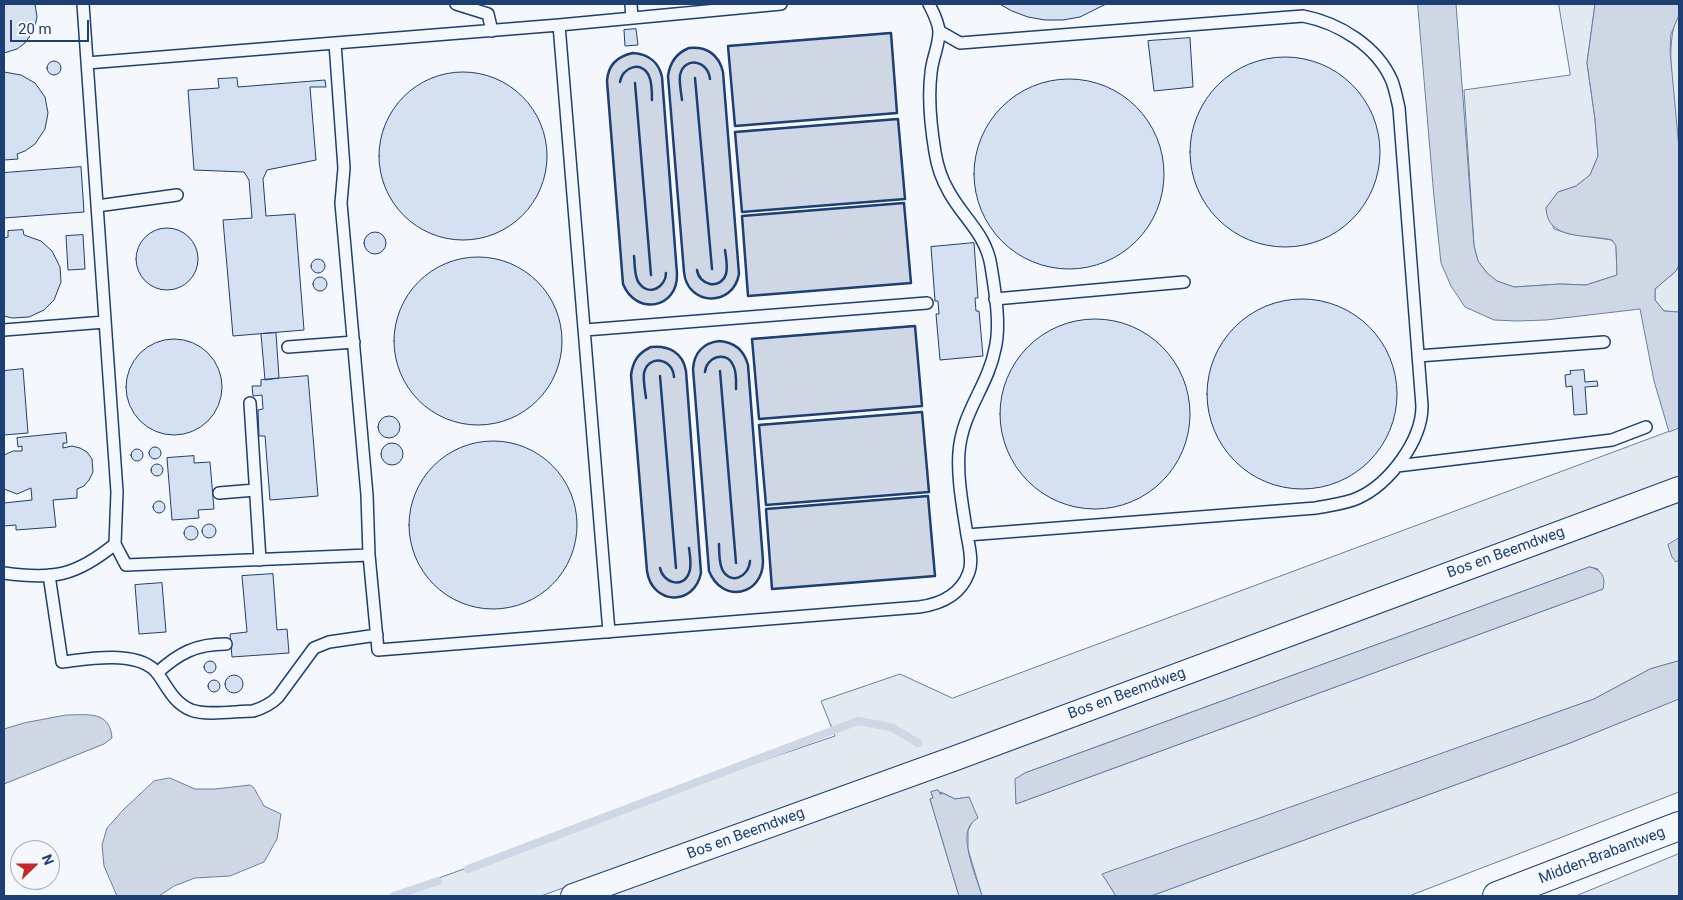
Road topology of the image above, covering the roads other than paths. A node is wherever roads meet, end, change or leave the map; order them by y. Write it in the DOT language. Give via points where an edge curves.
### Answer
graph roads {
  1 [pos="83,4"];
  2 [pos="456,4"];
  3 [pos="631,4"];
  4 [pos="781,4"];
  5 [pos="929,4"];
  6 [pos="632,18"];
  7 [pos="559,25"];
  8 [pos="492,30"];
  9 [pos="939,31"];
  10 [pos="335,43"];
  11 [pos="87,63"];
  12 [pos="177,195"];
  13 [pos="97,206"];
  14 [pos="1184,282"];
  15 [pos="995,300"];
  16 [pos="927,303"];
  17 [pos="105,322"];
  18 [pos="4,330"];
  19 [pos="585,330"];
  20 [pos="354,342"];
  21 [pos="1604,342"];
  22 [pos="288,347"];
  23 [pos="1418,356"];
  24 [pos="250,402"];
  25 [pos="1646,426"];
  26 [pos="1397,466"];
  27 [pos="1679,489"];
  28 [pos="255,490"];
  29 [pos="219,493"];
  30 [pos="967,535"];
  31 [pos="115,544"];
  32 [pos="369,556"];
  33 [pos="260,560"];
  34 [pos="4,573"];
  35 [pos="49,575"];
  36 [pos="610,632"];
  37 [pos="377,635"];
  38 [pos="226,644"];
  39 [pos="157,674"];
  40 [pos="1679,826"];
  41 [pos="573,896"];
  42 [pos="1497,896"];
  1 -- 11 [label="lane"];
  2 -- 8 [label="lane" via="488,14"];
  3 -- 6 [label="lane"];
  4 -- 6 [label="lane"];
  5 -- 9 [label="lane"];
  6 -- 7 [label="lane"];
  7 -- 8 [label="lane"];
  7 -- 19 [label="lane"];
  8 -- 10 [label="lane"];
  9 -- 15 [label="lane" via="930,95 935,152 948,191 986,246"];
  9 -- 23 [label="lane" via="960,43 1303,16 1322,20 1349,34 1378,57 1392,80 1399,108"];
  10 -- 11 [label="lane"];
  10 -- 20 [label="lane" via="344,168 342,202"];
  11 -- 13 [label="lane"];
  12 -- 13 [label="lane"];
  13 -- 17 [label="lane"];
  14 -- 15 [label="lane"];
  15 -- 30 [label="lane" via="998,331 995,350 964,422 959,452"];
  16 -- 19 [label="lane"];
  17 -- 18 [label="lane"];
  17 -- 31 [label="lane" via="117,492"];
  19 -- 36 [label="lane"];
  20 -- 22 [label="lane"];
  20 -- 32 [label="lane"];
  21 -- 23 [label="lane"];
  23 -- 26 [label="lane" via="1422,414 1414,438"];
  24 -- 28 [label="lane"];
  25 -- 26 [label="lane" via="1612,440"];
  26 -- 30 [label="lane" via="1384,480 1358,498 1322,506"];
  27 -- 41 [label="street, Bos en Beemdweg"];
  28 -- 29 [label="lane"];
  28 -- 33 [label="lane"];
  30 -- 36 [label="lane" via="969,571 955,593 934,605"];
  31 -- 33 [label="lane" via="126,565"];
  31 -- 35 [label="lane" via="86,566"];
  32 -- 33 [label="lane"];
  32 -- 37 [label="lane"];
  34 -- 35 [label="lane"];
  35 -- 39 [label="lane" via="62,662 103,657 130,659 150,666"];
  36 -- 37 [label="lane" via="378,650"];
  37 -- 39 [label="lane" via="329,642 314,648 278,697 268,706 253,711 191,710 176,700"];
  38 -- 39 [label="lane" via="198,647 179,655"];
  40 -- 42 [label="highway, Midden-Brabantweg"];
}
